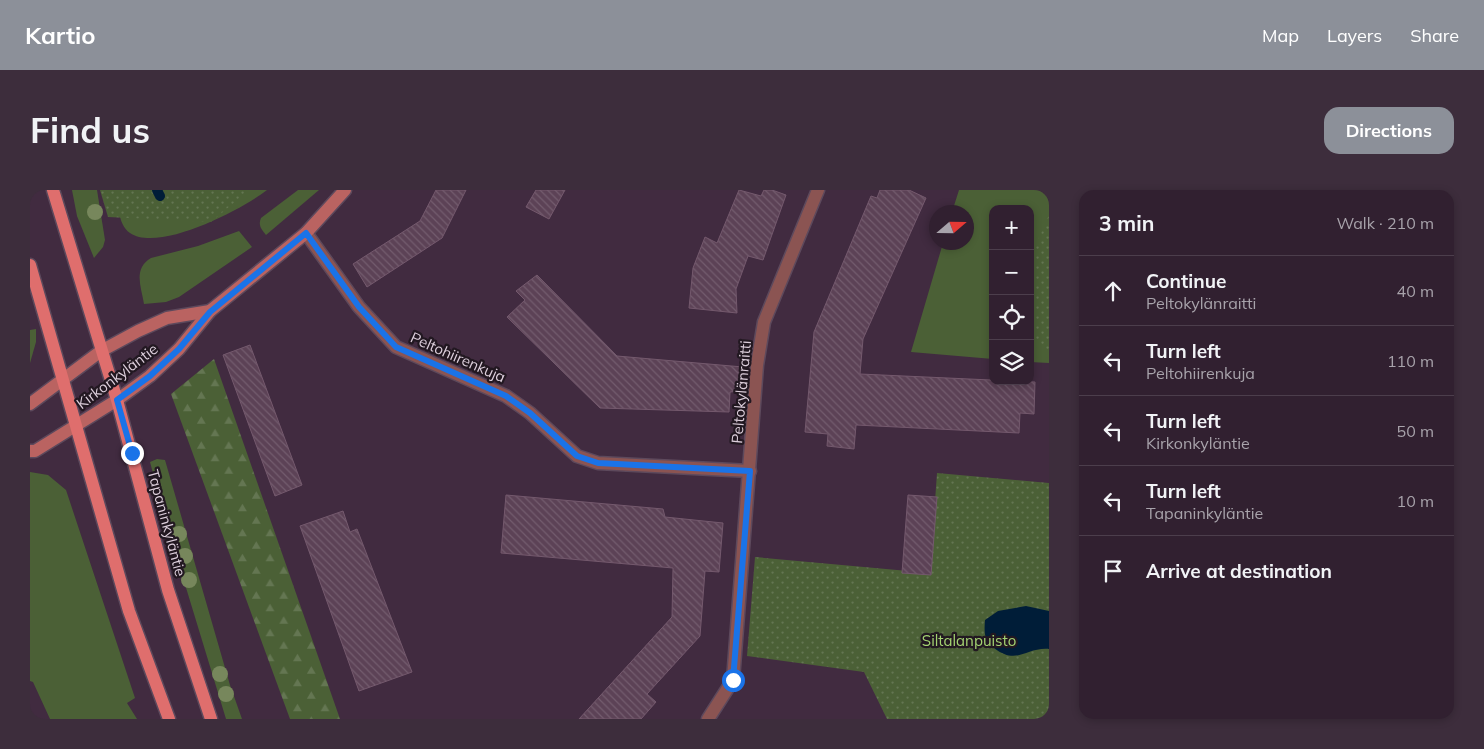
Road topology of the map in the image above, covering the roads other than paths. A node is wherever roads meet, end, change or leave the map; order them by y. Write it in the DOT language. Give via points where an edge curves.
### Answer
graph roads {
  1 [pos="53,190"];
  2 [pos="345,190"];
  3 [pos="818,190"];
  4 [pos="306,233"];
  5 [pos="30,265"];
  6 [pos="210,312"];
  7 [pos="101,351"];
  8 [pos="62,378"];
  9 [pos="117,400"];
  10 [pos="30,404"];
  11 [pos="76,426"];
  12 [pos="30,451"];
  13 [pos="750,471"];
  14 [pos="170,719"];
  15 [pos="211,719"];
  16 [pos="708,719"];
  1 -- 7 [label="main road, Tapaninkyläntie"];
  2 -- 4 [label="street, Kirkonkyläntie"];
  3 -- 13 [label="street, Peltokylänraitti" via="764,322 757,365"];
  4 -- 6 [label="street, Kirkonkyläntie"];
  4 -- 13 [label="street, Peltohiirenkuja" via="359,307 396,347 506,396 530,413 577,456 598,463"];
  5 -- 8 [label="main road"];
  6 -- 7 [label="street, Kirkonkyläntie" via="167,318"];
  6 -- 9 [label="street, Kirkonkyläntie" via="179,349"];
  7 -- 8 [label="street, Kirkonkyläntie"];
  7 -- 9 [label="main road, Tapaninkyläntie"];
  8 -- 10 [label="street, Kirkonkyläntie"];
  8 -- 11 [label="main road"];
  9 -- 11 [label="street, Kirkonkyläntie"];
  9 -- 15 [label="main road, Tapaninkyläntie" via="168,590"];
  11 -- 12 [label="street, Kirkonkyläntie"];
  11 -- 14 [label="main road" via="129,612"];
  13 -- 16 [label="street, Peltokylänraitti" via="733,680"];
}
